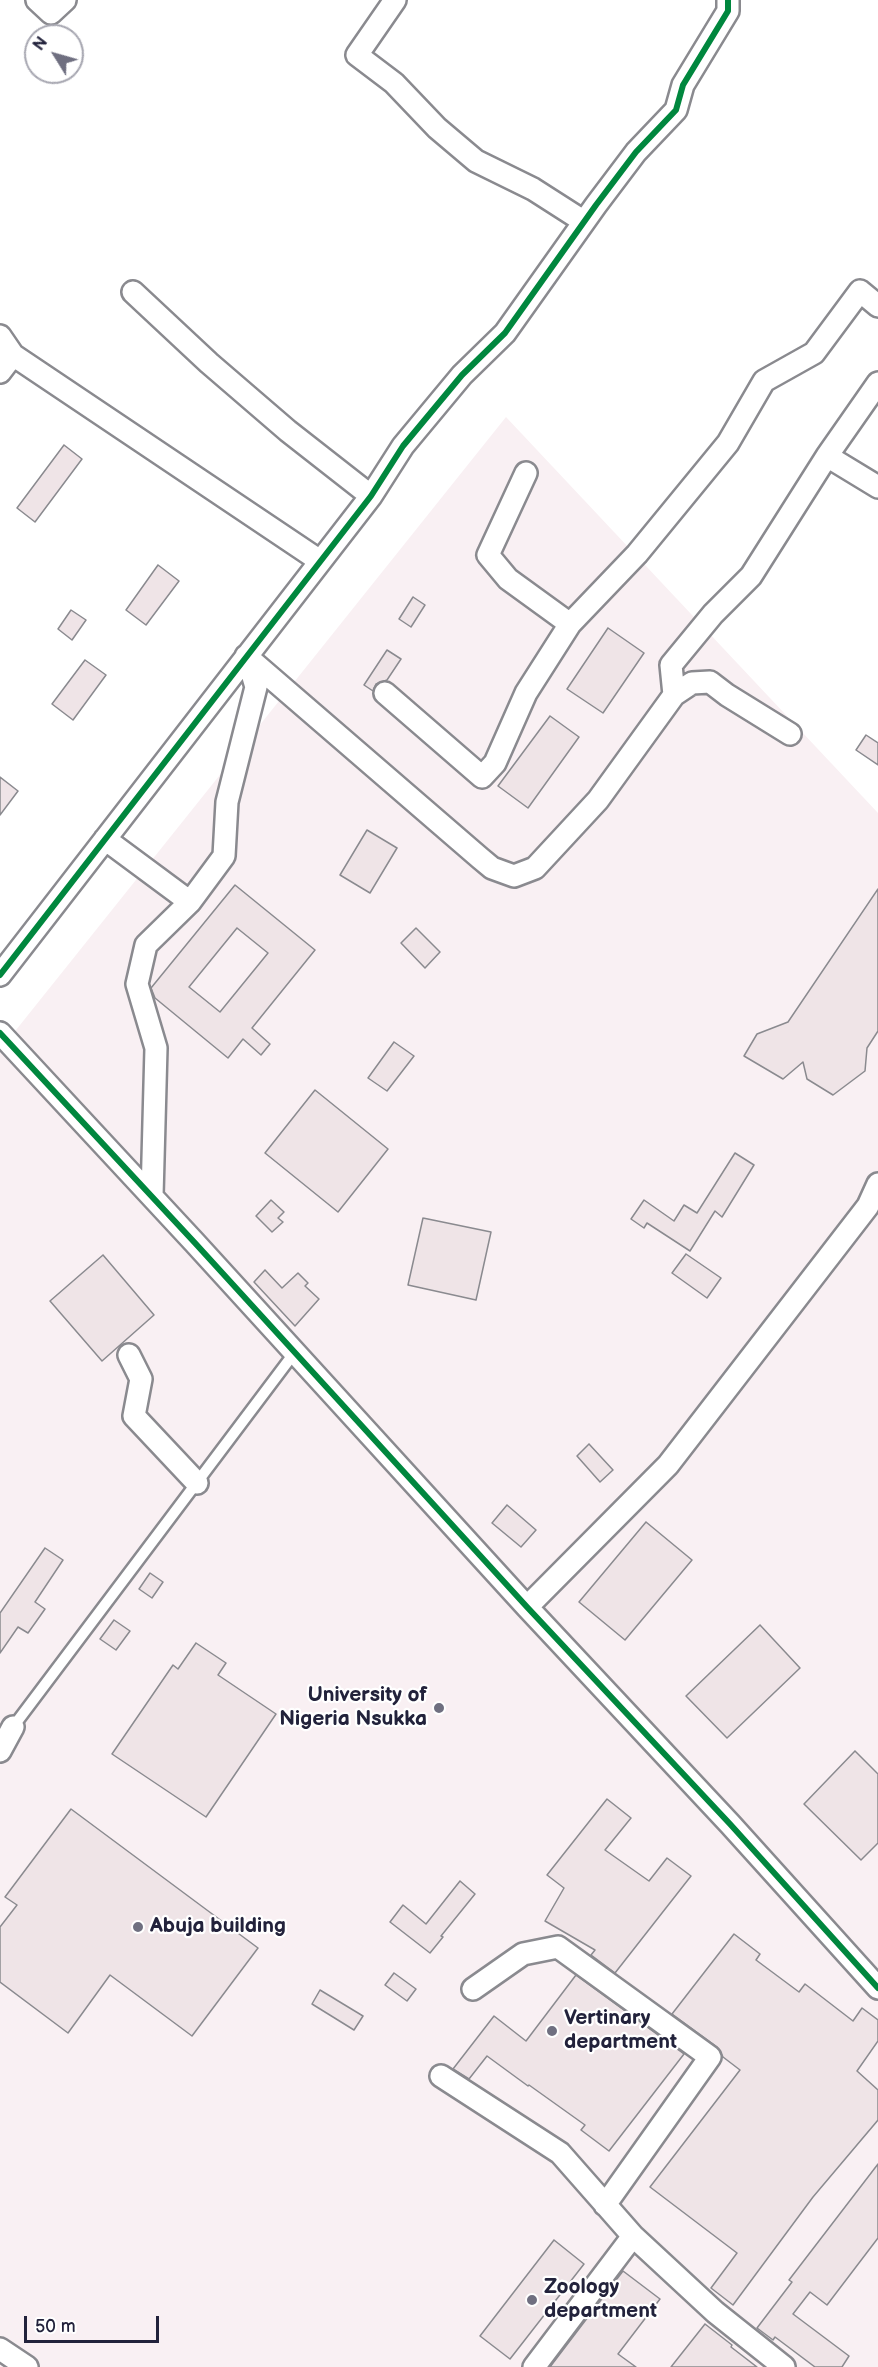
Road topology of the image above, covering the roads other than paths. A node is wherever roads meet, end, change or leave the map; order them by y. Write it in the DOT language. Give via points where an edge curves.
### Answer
graph roads {
  1 [pos="37,0"];
  2 [pos="65,0"];
  3 [pos="395,0"];
  4 [pos="728,0"];
  5 [pos="583,222"];
  6 [pos="132,292"];
  7 [pos="878,306"];
  8 [pos="0,336"];
  9 [pos="13,355"];
  10 [pos="0,372"];
  11 [pos="878,384"];
  12 [pos="827,456"];
  13 [pos="526,473"];
  14 [pos="878,487"];
  15 [pos="371,496"];
  16 [pos="320,561"];
  17 [pos="570,624"];
  18 [pos="246,656"];
  19 [pos="385,693"];
  20 [pos="674,695"];
  21 [pos="790,734"];
  22 [pos="105,839"];
  23 [pos="190,902"];
  24 [pos="0,975"];
  25 [pos="0,1033"];
  26 [pos="878,1184"];
  27 [pos="152,1196"];
  28 [pos="873,1210"];
  29 [pos="295,1352"];
  30 [pos="129,1355"];
  31 [pos="196,1483"];
  32 [pos="527,1607"];
  33 [pos="13,1727"];
  34 [pos="0,1751"];
  35 [pos="878,1988"];
  36 [pos="473,1989"];
  37 [pos="441,2076"];
  38 [pos="605,2205"];
  39 [pos="633,2236"];
  40 [pos="0,2349"];
  41 [pos="27,2367"];
  42 [pos="534,2367"];
  43 [pos="784,2367"];
  1 -- 2 [label="street" via="51,13"];
  3 -- 5 [label="street" via="357,55 394,83 476,161 533,189"];
  4 -- 5 [label="street" via="728,11 683,85 676,110 636,152"];
  5 -- 15 [label="street" via="505,333 462,375 403,446"];
  6 -- 15 [label="street" via="288,431"];
  7 -- 17 [label="street" via="860,291 814,353 764,381 728,443 637,554"];
  8 -- 9 [label="street"];
  9 -- 10 [label="street"];
  9 -- 16 [label="street"];
  11 -- 12 [label="street"];
  12 -- 14 [label="street"];
  12 -- 20 [label="street" via="751,576 670,664"];
  13 -- 17 [label="street" via="488,555 508,579"];
  15 -- 16 [label="street"];
  16 -- 18 [label="street"];
  17 -- 19 [label="street" via="526,693 495,762 482,777"];
  18 -- 20 [label="street" via="492,868 514,876 535,868 598,800"];
  18 -- 22 [label="street"];
  18 -- 23 [label="street" via="256,687 227,802 224,856"];
  20 -- 21 [label="street" via="692,683 710,682"];
  22 -- 23 [label="street"];
  22 -- 24 [label="street"];
  23 -- 27 [label="street" via="146,945 137,984 156,1048"];
  25 -- 27 [label="street"];
  26 -- 28 [label="street"];
  27 -- 29 [label="street"];
  28 -- 32 [label="street" via="668,1464"];
  29 -- 31 [label="lane"];
  29 -- 32 [label="street"];
  30 -- 31 [label="street" via="141,1379 134,1416"];
  31 -- 33 [label="lane"];
  32 -- 35 [label="street"];
  33 -- 34 [label="street"];
  36 -- 38 [label="street" via="523,1954 558,1947 710,2057"];
  37 -- 38 [label="street" via="560,2153"];
  38 -- 39 [label="street"];
  39 -- 42 [label="street"];
  39 -- 43 [label="street" via="715,2312"];
  40 -- 41 [label="street"];
}
